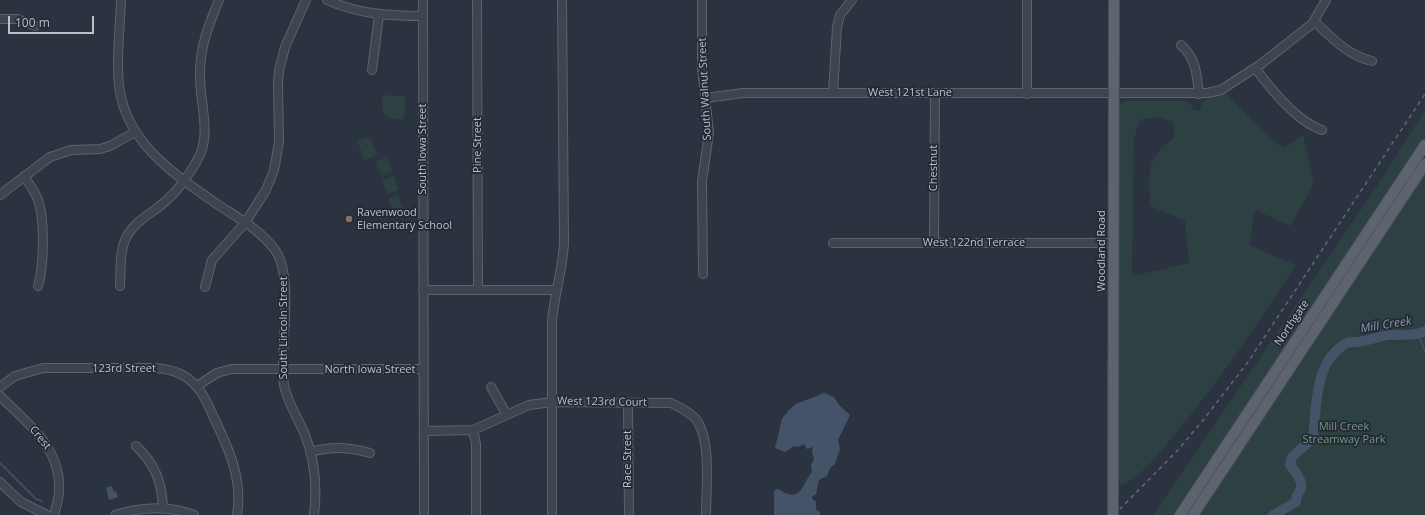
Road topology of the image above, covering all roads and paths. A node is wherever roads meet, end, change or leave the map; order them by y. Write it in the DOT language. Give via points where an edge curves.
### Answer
graph roads {
  1 [pos="121,0"];
  2 [pos="219,0"];
  3 [pos="306,0"];
  4 [pos="327,0"];
  5 [pos="423,0"];
  6 [pos="477,0"];
  7 [pos="562,0"];
  8 [pos="702,0"];
  9 [pos="852,0"];
  10 [pos="1027,0"];
  11 [pos="1114,0"];
  12 [pos="1326,0"];
  13 [pos="379,15"];
  14 [pos="423,16"];
  15 [pos="0,19"];
  16 [pos="1314,21"];
  17 [pos="35,26"];
  18 [pos="1181,45"];
  19 [pos="1372,61"];
  20 [pos="1256,68"];
  21 [pos="372,70"];
  22 [pos="833,93"];
  23 [pos="1114,93"];
  24 [pos="935,94"];
  25 [pos="1027,94"];
  26 [pos="1199,94"];
  27 [pos="706,98"];
  28 [pos="1322,130"];
  29 [pos="135,132"];
  30 [pos="1425,145"];
  31 [pos="1425,164"];
  32 [pos="24,176"];
  33 [pos="185,178"];
  34 [pos="0,195"];
  35 [pos="245,223"];
  36 [pos="833,243"];
  37 [pos="934,243"];
  38 [pos="1114,243"];
  39 [pos="702,274"];
  40 [pos="38,286"];
  41 [pos="120,286"];
  42 [pos="205,287"];
  43 [pos="478,289"];
  44 [pos="423,290"];
  45 [pos="556,290"];
  46 [pos="424,369"];
  47 [pos="284,370"];
  48 [pos="197,386"];
  49 [pos="0,387"];
  50 [pos="491,387"];
  51 [pos="0,396"];
  52 [pos="552,402"];
  53 [pos="628,403"];
  54 [pos="507,415"];
  55 [pos="473,430"];
  56 [pos="424,431"];
  57 [pos="136,446"];
  58 [pos="310,452"];
  59 [pos="370,453"];
  60 [pos="0,482"];
  61 [pos="163,508"];
  62 [pos="120,514"];
  63 [pos="47,515"];
  64 [pos="54,515"];
  65 [pos="194,515"];
  66 [pos="237,515"];
  67 [pos="314,515"];
  68 [pos="424,515"];
  69 [pos="476,515"];
  70 [pos="552,515"];
  71 [pos="629,515"];
  72 [pos="706,515"];
  73 [pos="1113,515"];
  74 [pos="1180,515"];
  75 [pos="1193,515"];
  1 -- 29 [label="street, South Lincoln Street" via="119,84 123,105"];
  2 -- 33 [label="street" via="205,34 200,57 203,143 197,160"];
  3 -- 35 [label="street" via="285,47 279,71 279,142 274,170 266,190"];
  4 -- 13 [label="street" via="354,10"];
  5 -- 14 [label="street, South Iowa Street"];
  6 -- 43 [label="street, Pine Street"];
  7 -- 45 [label="street" via="564,242"];
  8 -- 27 [label="street, South Walnut Street" via="702,68"];
  9 -- 22 [label="street" via="840,15 837,27"];
  10 -- 25 [label="street"];
  11 -- 23 [label="main road, Woodland Road"];
  12 -- 16 [label="street"];
  13 -- 14 [label="street"];
  13 -- 21 [label="street"];
  14 -- 44 [label="street, South Iowa Street"];
  15 -- 17 [label="street" via="18,19"];
  16 -- 19 [label="street" via="1348,51"];
  16 -- 20 [label="street, West 121st Lane"];
  18 -- 26 [label="street" via="1192,59"];
  20 -- 26 [label="street, West 121st Lane" via="1221,90"];
  20 -- 28 [label="street" via="1276,95 1309,123"];
  22 -- 24 [label="street, West 121st Lane"];
  22 -- 27 [label="street, West 121st Lane" via="743,93"];
  23 -- 25 [label="street, West 121st Lane"];
  23 -- 26 [label="street, West 121st Lane"];
  23 -- 38 [label="main road, Woodland Road"];
  24 -- 25 [label="street, West 121st Lane"];
  24 -- 37 [label="street, Chestnut"];
  27 -- 39 [label="street, South Walnut Street" via="709,133 702,180"];
  29 -- 32 [label="street" via="110,146 71,150 54,155"];
  29 -- 33 [label="street, South Lincoln Street" via="149,151"];
  30 -- 74 [label="main road, Northgate"];
  31 -- 75 [label="main road, Northgate"];
  32 -- 34 [label="street"];
  32 -- 40 [label="street" via="36,194 41,214 42,261"];
  33 -- 35 [label="street, South Lincoln Street"];
  33 -- 41 [label="street" via="170,198 137,222 126,238 122,249"];
  35 -- 42 [label="street" via="212,260"];
  35 -- 47 [label="street, South Lincoln Street" via="268,241 282,262 285,281"];
  36 -- 37 [label="street, West 122nd Terrace"];
  37 -- 38 [label="street, West 122nd Terrace"];
  38 -- 73 [label="main road, Woodland Road"];
  43 -- 44 [label="street"];
  43 -- 45 [label="street"];
  44 -- 46 [label="street, South Iowa Street"];
  45 -- 52 [label="street" via="552,344"];
  46 -- 47 [label="street, North Iowa Street"];
  46 -- 56 [label="street, North Iowa Street"];
  47 -- 48 [label="street, North Iowa Street" via="224,370"];
  47 -- 58 [label="street, South Lincoln Street" via="286,392"];
  48 -- 49 [label="street, 123rd Street" via="170,370 43,368 16,376"];
  48 -- 66 [label="street" via="234,462 238,488"];
  50 -- 54 [label="street"];
  51 -- 64 [label="street, Crest" via="44,440 55,459 59,492"];
  52 -- 53 [label="street, West 123rd Court"];
  52 -- 54 [label="street, West 123rd Court" via="529,405"];
  52 -- 70 [label="street"];
  53 -- 71 [label="street, Race Street"];
  53 -- 72 [label="street, West 123rd Court" via="671,403 695,418 704,437"];
  54 -- 55 [label="street, West 123rd Court"];
  55 -- 56 [label="street, West 123rd Court"];
  55 -- 69 [label="street" via="476,444"];
  56 -- 68 [label="street, North Iowa Street"];
  57 -- 61 [label="street" via="150,462 160,480"];
  58 -- 59 [label="street" via="340,446"];
  58 -- 67 [label="street, South Lincoln Street" via="315,482"];
  60 -- 63 [label="street" via="21,502"];
  61 -- 62 [label="street" via="141,509"];
  61 -- 65 [label="street"];
}
